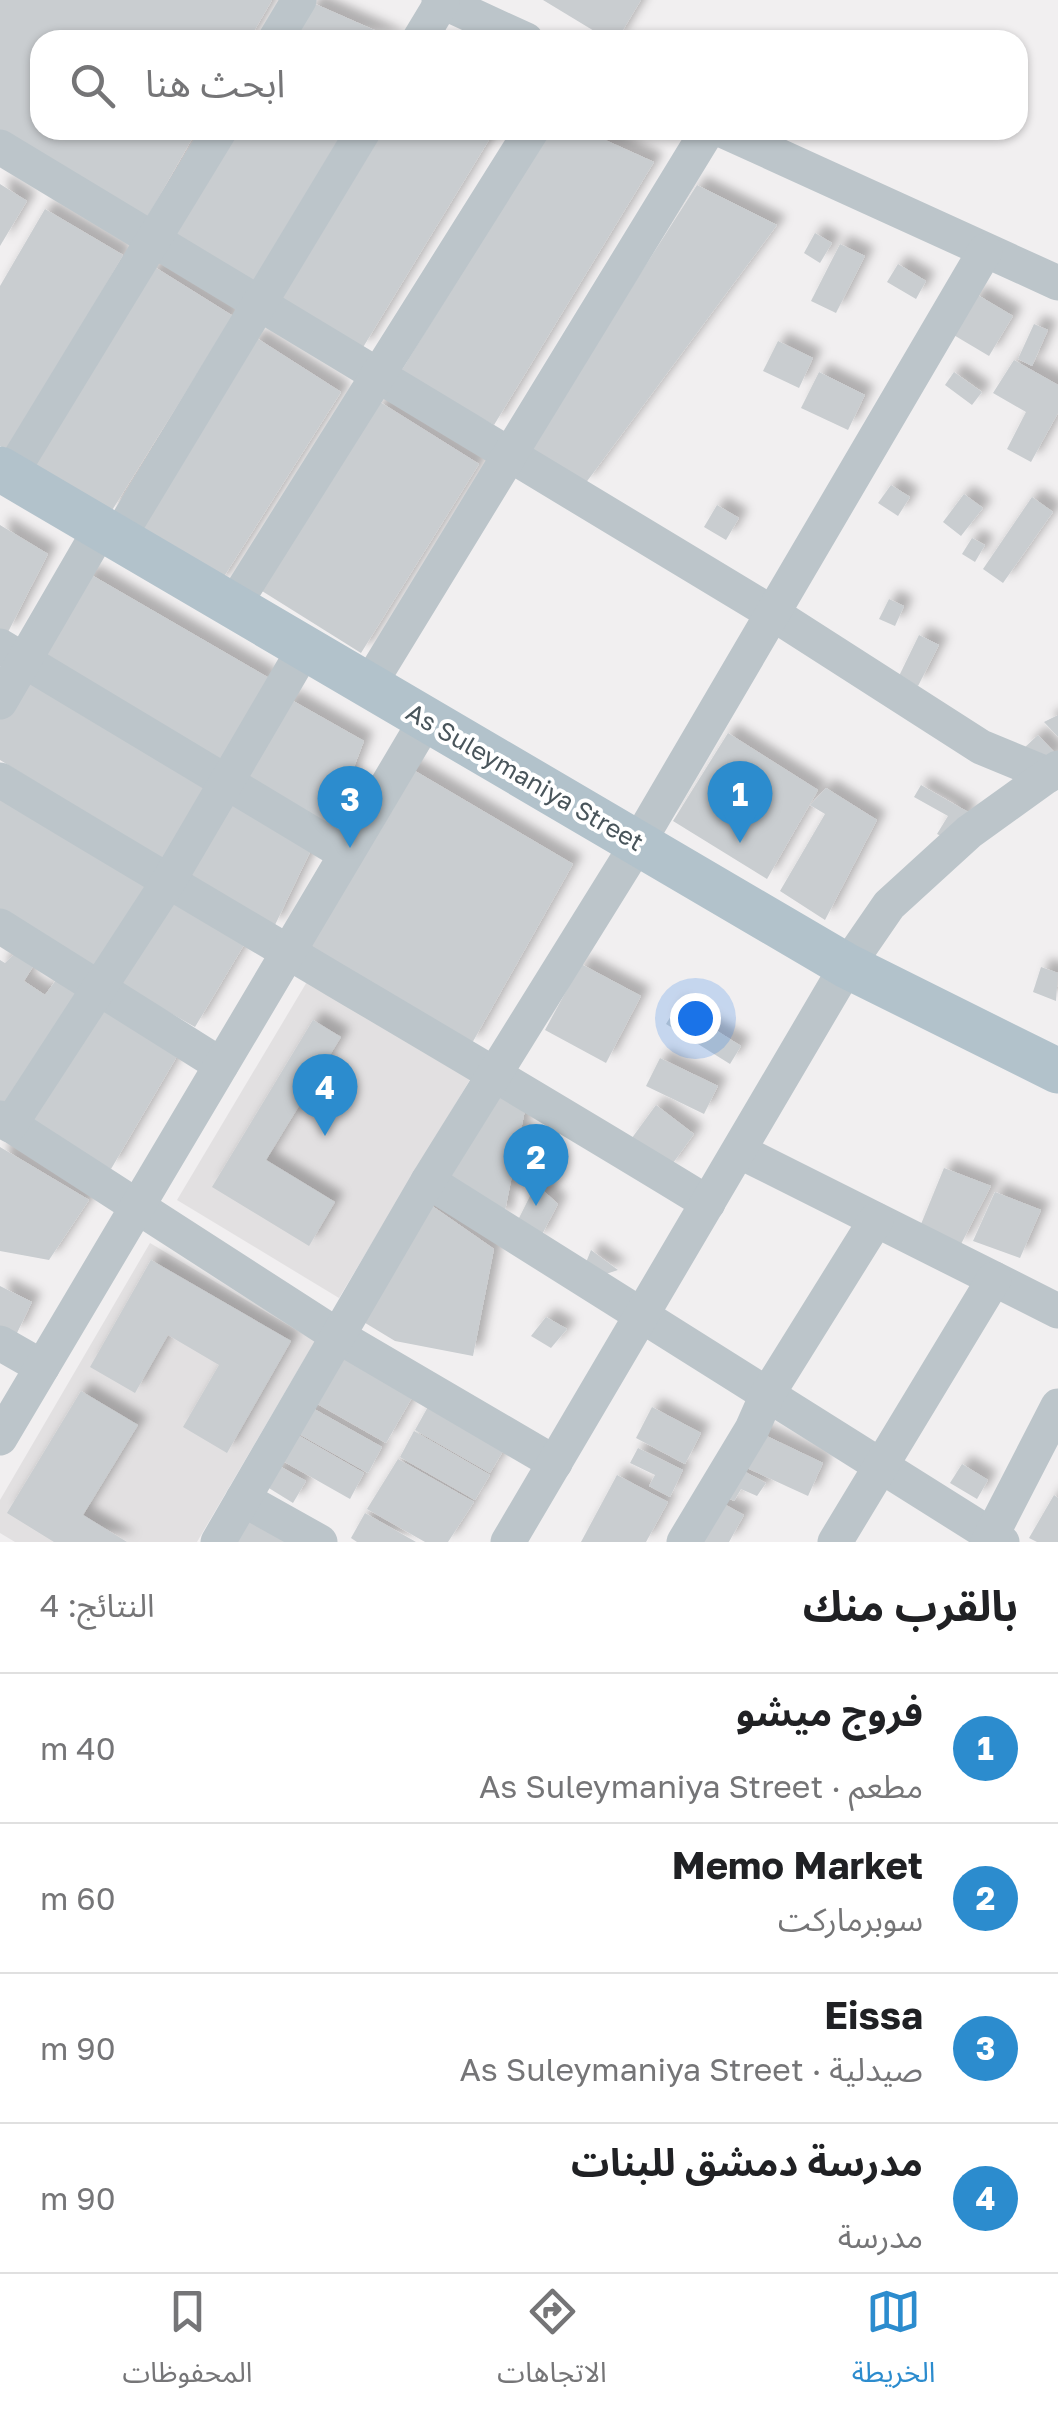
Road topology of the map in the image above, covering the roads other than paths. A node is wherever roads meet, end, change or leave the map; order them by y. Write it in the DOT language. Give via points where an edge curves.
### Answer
graph roads {
  1 [pos="299,0"];
  2 [pos="440,1"];
  3 [pos="281,30"];
  4 [pos="424,30"];
  5 [pos="504,30"];
  6 [pos="214,140"];
  7 [pos="358,140"];
  8 [pos="526,140"];
  9 [pos="702,140"];
  10 [pos="744,140"];
  11 [pos="0,147"];
  12 [pos="152,240"];
  13 [pos="985,251"];
  14 [pos="1058,282"];
  15 [pos="258,303"];
  16 [pos="378,376"];
  17 [pos="510,455"];
  18 [pos="5,472"];
  19 [pos="110,533"];
  20 [pos="233,606"];
  21 [pos="772,613"];
  22 [pos="306,646"];
  23 [pos="12,654"];
  24 [pos="369,685"];
  25 [pos="0,702"];
  26 [pos="426,720"];
  27 [pos="1053,772"];
  28 [pos="0,780"];
  29 [pos="228,782"];
  30 [pos="638,842"];
  31 [pos="346,854"];
  32 [pos="168,882"];
  33 [pos="0,926"];
  34 [pos="288,953"];
  35 [pos="847,966"];
  36 [pos="100,989"];
  37 [pos="221,1065"];
  38 [pos="1058,1071"];
  39 [pos="495,1072"];
  40 [pos="5,1121"];
  41 [pos="738,1151"];
  42 [pos="428,1181"];
  43 [pos="708,1203"];
  44 [pos="138,1206"];
  45 [pos="876,1220"];
  46 [pos="994,1279"];
  47 [pos="1058,1311"];
  48 [pos="641,1317"];
  49 [pos="338,1336"];
  50 [pos="0,1343"];
  51 [pos="42,1367"];
  52 [pos="767,1396"];
  53 [pos="1058,1406"];
  54 [pos="0,1438"];
  55 [pos="555,1463"];
  56 [pos="879,1465"];
  57 [pos="243,1499"];
  58 [pos="994,1540"];
  59 [pos="218,1542"];
  60 [pos="320,1542"];
  61 [pos="508,1542"];
  62 [pos="684,1542"];
  63 [pos="835,1542"];
  1 -- 3 [label="street"];
  2 -- 4 [label="street"];
  2 -- 5 [label="street"];
  6 -- 12 [label="street"];
  7 -- 15 [label="street"];
  8 -- 16 [label="street"];
  9 -- 17 [label="street"];
  10 -- 13 [label="street"];
  11 -- 12 [label="street"];
  12 -- 15 [label="street"];
  12 -- 18 [label="street"];
  13 -- 14 [label="street"];
  13 -- 21 [label="street"];
  15 -- 16 [label="street"];
  15 -- 19 [label="street"];
  16 -- 17 [label="street"];
  16 -- 20 [label="street"];
  17 -- 21 [label="street"];
  17 -- 24 [label="street"];
  18 -- 19 [label="main road, As Suleymaniya Street"];
  19 -- 20 [label="main road, As Suleymaniya Street"];
  19 -- 23 [label="street"];
  20 -- 22 [label="main road, As Suleymaniya Street"];
  21 -- 27 [label="street" via="981,747"];
  21 -- 30 [label="street"];
  22 -- 24 [label="main road, As Suleymaniya Street"];
  22 -- 29 [label="street"];
  23 -- 25 [label="street"];
  23 -- 29 [label="street"];
  24 -- 26 [label="main road, As Suleymaniya Street"];
  26 -- 30 [label="main road, As Suleymaniya Street"];
  26 -- 31 [label="street"];
  27 -- 35 [label="street" via="970,832 889,905"];
  28 -- 32 [label="street"];
  29 -- 31 [label="street"];
  29 -- 32 [label="street"];
  30 -- 35 [label="main road, As Suleymaniya Street"];
  30 -- 39 [label="street"];
  31 -- 34 [label="street"];
  32 -- 34 [label="street"];
  32 -- 36 [label="street"];
  33 -- 36 [label="street"];
  34 -- 37 [label="street"];
  34 -- 39 [label="street"];
  35 -- 38 [label="main road, As Suleymaniya Street"];
  35 -- 41 [label="street"];
  36 -- 37 [label="street"];
  36 -- 40 [label="street"];
  37 -- 44 [label="street"];
  39 -- 42 [label="street"];
  39 -- 43 [label="street"];
  40 -- 44 [label="street"];
  41 -- 43 [label="street"];
  41 -- 45 [label="street"];
  42 -- 48 [label="street"];
  42 -- 49 [label="street"];
  43 -- 48 [label="street"];
  44 -- 49 [label="street"];
  44 -- 51 [label="street"];
  45 -- 46 [label="street"];
  45 -- 52 [label="street"];
  46 -- 47 [label="street"];
  46 -- 56 [label="street"];
  48 -- 52 [label="street"];
  48 -- 55 [label="street"];
  49 -- 55 [label="street"];
  49 -- 57 [label="street"];
  50 -- 51 [label="street"];
  51 -- 54 [label="street"];
  52 -- 56 [label="street"];
  52 -- 62 [label="street"];
  53 -- 58 [label="street"];
  55 -- 61 [label="street"];
  56 -- 58 [label="street"];
  56 -- 63 [label="street"];
  57 -- 59 [label="street"];
  57 -- 60 [label="street"];
}
